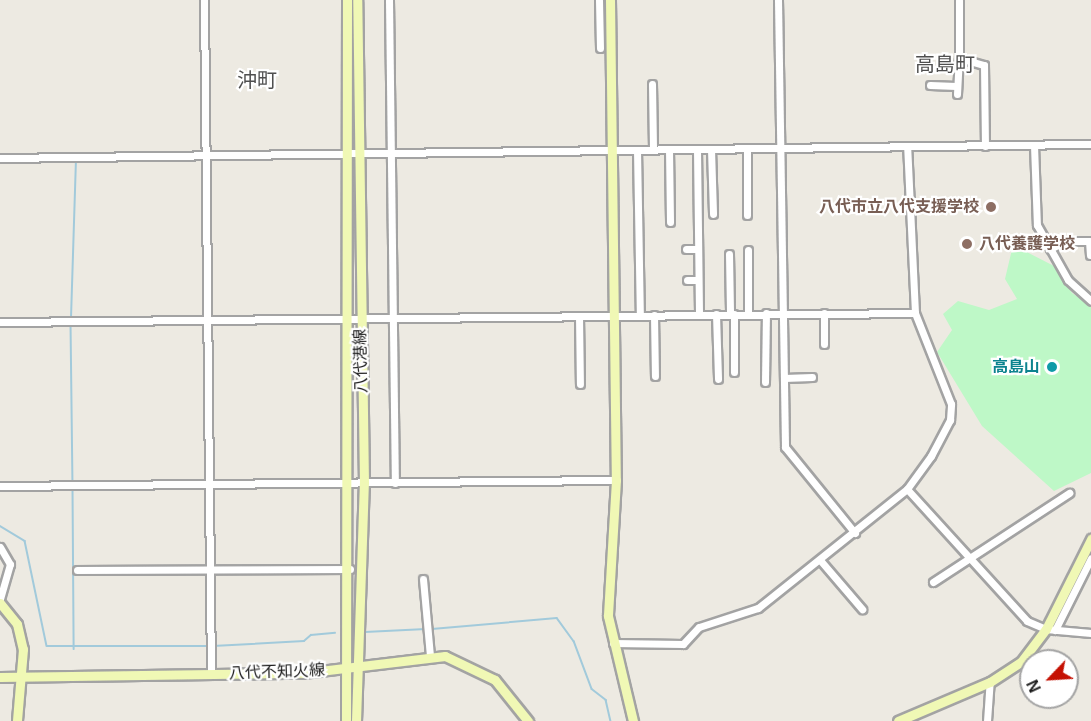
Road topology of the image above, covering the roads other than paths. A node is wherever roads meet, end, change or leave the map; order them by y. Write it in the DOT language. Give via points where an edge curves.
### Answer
graph roads {
  1 [pos="204,0"];
  2 [pos="347,0"];
  3 [pos="357,0"];
  4 [pos="389,0"];
  5 [pos="599,0"];
  6 [pos="610,0"];
  7 [pos="778,0"];
  8 [pos="959,0"];
  9 [pos="600,48"];
  10 [pos="959,58"];
  11 [pos="652,84"];
  12 [pos="930,85"];
  13 [pos="956,86"];
  14 [pos="957,94"];
  15 [pos="1091,144"];
  16 [pos="907,146"];
  17 [pos="985,146"];
  18 [pos="1034,146"];
  19 [pos="711,148"];
  20 [pos="747,148"];
  21 [pos="782,148"];
  22 [pos="653,149"];
  23 [pos="669,149"];
  24 [pos="697,149"];
  25 [pos="609,150"];
  26 [pos="637,150"];
  27 [pos="391,153"];
  28 [pos="353,154"];
  29 [pos="205,156"];
  30 [pos="0,158"];
  31 [pos="713,214"];
  32 [pos="747,215"];
  33 [pos="670,222"];
  34 [pos="686,249"];
  35 [pos="698,249"];
  36 [pos="1050,249"];
  37 [pos="748,250"];
  38 [pos="729,254"];
  39 [pos="1090,255"];
  40 [pos="687,280"];
  41 [pos="698,280"];
  42 [pos="1091,301"];
  43 [pos="766,313"];
  44 [pos="784,313"];
  45 [pos="824,313"];
  46 [pos="915,313"];
  47 [pos="699,314"];
  48 [pos="716,314"];
  49 [pos="732,314"];
  50 [pos="748,314"];
  51 [pos="612,315"];
  52 [pos="640,315"];
  53 [pos="654,315"];
  54 [pos="579,316"];
  55 [pos="350,319"];
  56 [pos="361,319"];
  57 [pos="393,319"];
  58 [pos="0,322"];
  59 [pos="208,322"];
  60 [pos="824,344"];
  61 [pos="734,372"];
  62 [pos="655,376"];
  63 [pos="812,377"];
  64 [pos="784,378"];
  65 [pos="718,379"];
  66 [pos="765,382"];
  67 [pos="580,384"];
  68 [pos="616,480"];
  69 [pos="348,483"];
  70 [pos="364,483"];
  71 [pos="395,483"];
  72 [pos="0,486"];
  73 [pos="209,486"];
  74 [pos="907,489"];
  75 [pos="1069,493"];
  76 [pos="855,533"];
  77 [pos="1091,539"];
  78 [pos="0,547"];
  79 [pos="970,557"];
  80 [pos="1091,558"];
  81 [pos="820,560"];
  82 [pos="350,569"];
  83 [pos="77,570"];
  84 [pos="211,570"];
  85 [pos="423,579"];
  86 [pos="933,582"];
  87 [pos="0,602"];
  88 [pos="862,609"];
  89 [pos="1050,630"];
  90 [pos="1091,633"];
  91 [pos="613,643"];
  92 [pos="430,656"];
  93 [pos="355,668"];
  94 [pos="210,675"];
  95 [pos="0,677"];
  96 [pos="20,679"];
  97 [pos="990,682"];
  98 [pos="17,721"];
  99 [pos="346,721"];
  100 [pos="356,721"];
  101 [pos="528,721"];
  102 [pos="633,721"];
  103 [pos="898,721"];
  104 [pos="987,721"];
  1 -- 29 [label="street"];
  2 -- 28 [label="main road, 八代港線"];
  3 -- 28 [label="main road, 八代港線"];
  4 -- 27 [label="street"];
  5 -- 9 [label="street"];
  6 -- 25 [label="main road"];
  7 -- 21 [label="street"];
  8 -- 10 [label="street"];
  10 -- 13 [label="street"];
  10 -- 17 [label="street" via="984,64"];
  11 -- 22 [label="street"];
  12 -- 13 [label="street"];
  13 -- 14 [label="street"];
  15 -- 18 [label="street"];
  16 -- 17 [label="street"];
  16 -- 21 [label="street"];
  16 -- 46 [label="street"];
  17 -- 18 [label="street"];
  18 -- 36 [label="street" via="1035,218"];
  19 -- 20 [label="street"];
  19 -- 24 [label="street"];
  19 -- 31 [label="street"];
  20 -- 21 [label="street"];
  20 -- 32 [label="street"];
  21 -- 44 [label="street"];
  22 -- 23 [label="street"];
  22 -- 26 [label="street"];
  23 -- 24 [label="street"];
  23 -- 33 [label="street"];
  24 -- 35 [label="street"];
  25 -- 26 [label="street"];
  25 -- 27 [label="street"];
  25 -- 51 [label="main road"];
  26 -- 52 [label="street"];
  27 -- 28 [label="street"];
  27 -- 57 [label="street"];
  28 -- 29 [label="street"];
  28 -- 55 [label="main road, 八代港線"];
  28 -- 56 [label="main road, 八代港線"];
  29 -- 30 [label="street"];
  29 -- 59 [label="street"];
  34 -- 35 [label="street"];
  35 -- 41 [label="street"];
  36 -- 39 [label="street" via="1066,241 1089,241"];
  36 -- 42 [label="street" via="1068,280"];
  37 -- 50 [label="street"];
  38 -- 49 [label="street"];
  40 -- 41 [label="street"];
  41 -- 47 [label="street"];
  43 -- 44 [label="street"];
  43 -- 50 [label="street"];
  43 -- 66 [label="street"];
  44 -- 45 [label="street"];
  44 -- 64 [label="street"];
  45 -- 46 [label="street"];
  45 -- 60 [label="street"];
  46 -- 74 [label="street" via="951,410 945,433"];
  47 -- 48 [label="street"];
  47 -- 53 [label="street"];
  48 -- 49 [label="street"];
  48 -- 65 [label="street"];
  49 -- 50 [label="street"];
  49 -- 61 [label="street"];
  51 -- 52 [label="street"];
  51 -- 54 [label="street"];
  51 -- 68 [label="main road"];
  52 -- 53 [label="street"];
  53 -- 62 [label="street"];
  54 -- 57 [label="street"];
  54 -- 67 [label="street"];
  55 -- 56 [label="street"];
  55 -- 59 [label="street"];
  55 -- 69 [label="main road, 八代港線"];
  56 -- 57 [label="street"];
  56 -- 70 [label="main road, 八代港線"];
  57 -- 71 [label="street"];
  58 -- 59 [label="street"];
  59 -- 73 [label="street"];
  63 -- 64 [label="street"];
  64 -- 76 [label="street" via="785,447"];
  68 -- 71 [label="street"];
  68 -- 91 [label="main road" via="608,616"];
  69 -- 70 [label="street"];
  69 -- 73 [label="street"];
  69 -- 82 [label="main road, 八代港線"];
  70 -- 71 [label="street"];
  70 -- 93 [label="main road, 八代港線"];
  72 -- 73 [label="street"];
  73 -- 84 [label="street"];
  74 -- 76 [label="street"];
  74 -- 79 [label="street"];
  75 -- 79 [label="street"];
  76 -- 81 [label="street"];
  77 -- 89 [label="main road"];
  78 -- 87 [label="street" via="10,564"];
  79 -- 86 [label="street"];
  79 -- 89 [label="street" via="1027,621"];
  80 -- 89 [label="street"];
  81 -- 88 [label="street"];
  81 -- 91 [label="street" via="758,608 699,627 683,644"];
  82 -- 84 [label="street"];
  82 -- 93 [label="main road, 八代港線"];
  83 -- 84 [label="street"];
  84 -- 94 [label="street"];
  85 -- 92 [label="street"];
  87 -- 96 [label="main road" via="21,635"];
  89 -- 90 [label="street"];
  89 -- 97 [label="main road" via="1022,662"];
  91 -- 102 [label="main road"];
  92 -- 93 [label="main road, 八代不知火線"];
  92 -- 101 [label="main road, 八代不知火線" via="477,668 509,693"];
  93 -- 94 [label="main road, 八代不知火線"];
  93 -- 99 [label="main road, 八代港線"];
  93 -- 100 [label="main road, 八代港線"];
  94 -- 96 [label="main road, 八代不知火線"];
  95 -- 96 [label="main road, 八代不知火線"];
  96 -- 98 [label="main road"];
  97 -- 103 [label="main road"];
  97 -- 104 [label="street"];
}
